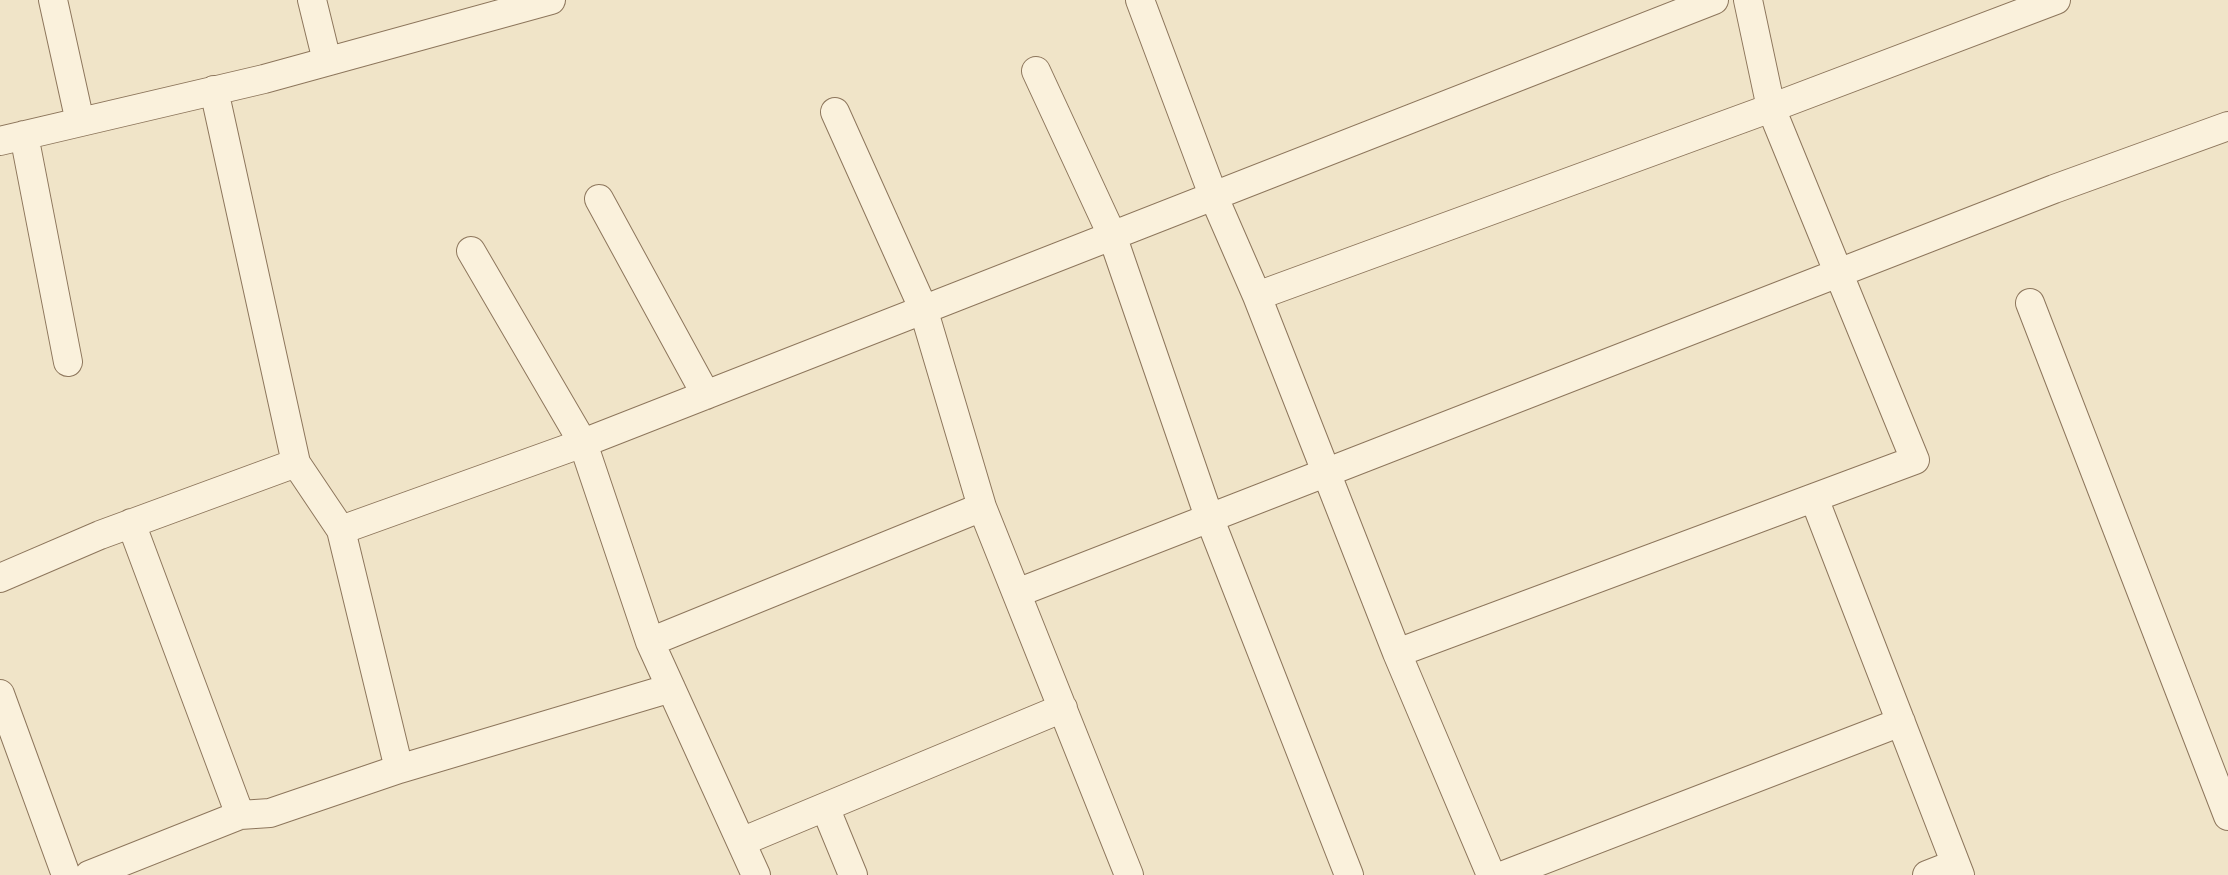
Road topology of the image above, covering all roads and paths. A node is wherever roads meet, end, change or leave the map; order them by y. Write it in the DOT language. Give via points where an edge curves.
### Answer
graph roads {
  1 [pos="53,0"];
  2 [pos="312,0"];
  3 [pos="551,0"];
  4 [pos="1140,0"];
  5 [pos="1714,0"];
  6 [pos="1748,0"];
  7 [pos="2056,0"];
  8 [pos="327,62"];
  9 [pos="1036,71"];
  10 [pos="214,90"];
  11 [pos="1771,108"];
  12 [pos="834,112"];
  13 [pos="80,122"];
  14 [pos="2228,126"];
  15 [pos="12,138"];
  16 [pos="1213,195"];
  17 [pos="599,199"];
  18 [pos="1112,235"];
  19 [pos="471,251"];
  20 [pos="1837,273"];
  21 [pos="1257,296"];
  22 [pos="2030,303"];
  23 [pos="923,308"];
  24 [pos="68,362"];
  25 [pos="706,395"];
  26 [pos="583,443"];
  27 [pos="296,462"];
  28 [pos="1324,472"];
  29 [pos="1814,498"];
  30 [pos="982,507"];
  31 [pos="1209,518"];
  32 [pos="131,523"];
  33 [pos="341,530"];
  34 [pos="0,578"];
  35 [pos="1017,593"];
  36 [pos="650,642"];
  37 [pos="1396,653"];
  38 [pos="671,688"];
  39 [pos="0,694"];
  40 [pos="1063,708"];
  41 [pos="1901,722"];
  42 [pos="400,769"];
  43 [pos="824,807"];
  44 [pos="240,815"];
  45 [pos="2228,816"];
  46 [pos="741,842"];
  47 [pos="1957,870"];
  48 [pos="66,875"];
  49 [pos="89,875"];
  50 [pos="756,875"];
  51 [pos="853,875"];
  52 [pos="1129,875"];
  53 [pos="1350,875"];
  54 [pos="1491,875"];
  55 [pos="1504,875"];
  56 [pos="1927,875"];
  1 -- 13 [label="street"];
  2 -- 8 [label="street"];
  3 -- 8 [label="street"];
  4 -- 16 [label="street"];
  5 -- 16 [label="street"];
  6 -- 11 [label="street"];
  7 -- 11 [label="street"];
  8 -- 10 [label="street"];
  9 -- 18 [label="street"];
  10 -- 13 [label="street"];
  10 -- 27 [label="street"];
  11 -- 20 [label="street"];
  11 -- 21 [label="street"];
  12 -- 23 [label="street"];
  13 -- 15 [label="street"];
  14 -- 20 [label="street"];
  15 -- 24 [label="street"];
  16 -- 18 [label="street"];
  16 -- 21 [label="street"];
  17 -- 25 [label="street"];
  18 -- 23 [label="street"];
  18 -- 31 [label="street"];
  19 -- 26 [label="street"];
  20 -- 28 [label="street"];
  20 -- 29 [label="street" via="1915,460"];
  21 -- 28 [label="street"];
  22 -- 45 [label="street"];
  23 -- 25 [label="street"];
  23 -- 30 [label="street"];
  25 -- 26 [label="street"];
  26 -- 33 [label="street"];
  26 -- 36 [label="street"];
  27 -- 32 [label="street"];
  27 -- 33 [label="street"];
  28 -- 31 [label="street"];
  28 -- 37 [label="street"];
  29 -- 37 [label="street"];
  29 -- 41 [label="street"];
  30 -- 35 [label="street"];
  30 -- 36 [label="street"];
  31 -- 35 [label="street"];
  31 -- 53 [label="street"];
  32 -- 34 [label="street"];
  32 -- 44 [label="street"];
  33 -- 42 [label="street"];
  35 -- 40 [label="street"];
  36 -- 38 [label="street"];
  37 -- 54 [label="street"];
  38 -- 42 [label="street"];
  38 -- 46 [label="street"];
  39 -- 48 [label="street"];
  40 -- 43 [label="street"];
  40 -- 52 [label="street"];
  41 -- 47 [label="street"];
  41 -- 55 [label="street"];
  42 -- 44 [label="street" via="270,814"];
  43 -- 46 [label="street"];
  43 -- 51 [label="street"];
  44 -- 49 [label="street"];
  46 -- 50 [label="street"];
  47 -- 56 [label="street"];
}
